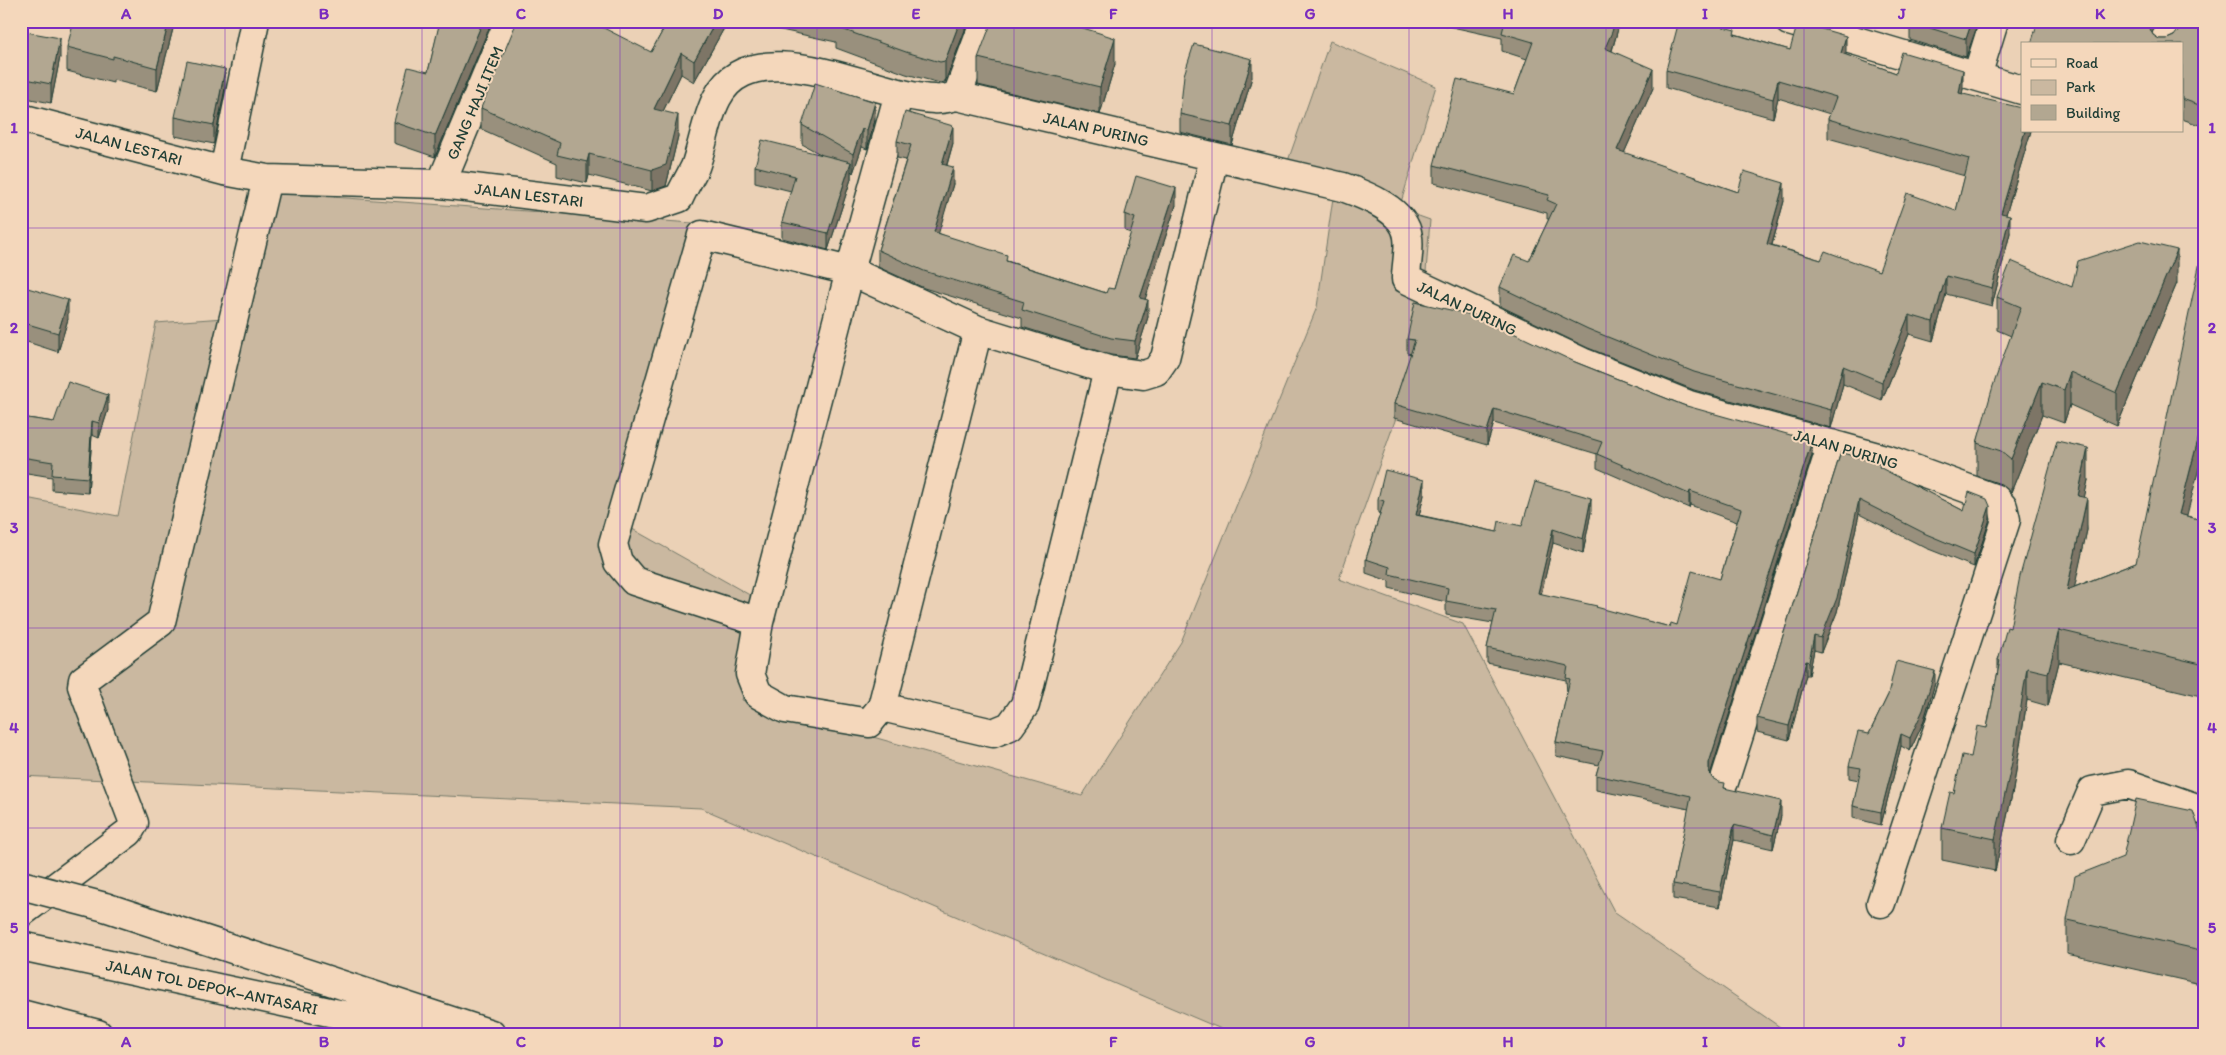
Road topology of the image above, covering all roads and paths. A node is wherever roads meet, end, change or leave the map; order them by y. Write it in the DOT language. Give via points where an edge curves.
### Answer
graph roads {
  1 [pos="255,21"];
  2 [pos="509,21"];
  3 [pos="985,21"];
  4 [pos="1788,21"];
  5 [pos="1994,21"];
  6 [pos="2171,21"];
  7 [pos="2165,42"];
  8 [pos="1978,76"];
  9 [pos="2021,90"];
  10 [pos="899,93"];
  11 [pos="957,96"];
  12 [pos="21,118"];
  13 [pos="1214,158"];
  14 [pos="224,171"];
  15 [pos="267,179"];
  16 [pos="441,184"];
  17 [pos="850,271"];
  18 [pos="978,330"];
  19 [pos="1108,370"];
  20 [pos="1832,444"];
  21 [pos="759,622"];
  22 [pos="882,707"];
  23 [pos="1724,782"];
  24 [pos="2205,810"];
  25 [pos="2071,840"];
  26 [pos="21,885"];
  27 [pos="1881,903"];
  28 [pos="21,913"];
  29 [pos="29,947"];
  30 [pos="21,1014"];
  31 [pos="98,1034"];
  32 [pos="432,1034"];
  33 [pos="491,1034"];
  1 -- 14 [label="main road"];
  2 -- 16 [label="main road, GANG HAJI ITEM"];
  3 -- 11 [label="main road"];
  4 -- 8 [label="main road"];
  5 -- 8 [label="main road"];
  6 -- 7 [label="main road"];
  8 -- 9 [label="main road"];
  10 -- 11 [label="main road, JALAN LESTARI" via="935,100"];
  10 -- 16 [label="main road, JALAN LESTARI" via="800,67 760,66 736,75 717,97 694,167 679,198 646,209"];
  10 -- 17 [label="main road"];
  11 -- 13 [label="main road, JALAN PURING"];
  12 -- 14 [label="main road, JALAN LESTARI"];
  13 -- 19 [label="main road" via="1165,358 1156,371 1143,375"];
  13 -- 20 [label="main road, JALAN PURING" via="1343,187 1368,197 1405,225 1408,237 1406,279 1582,362 1689,405"];
  14 -- 15 [label="main road, JALAN LESTARI"];
  15 -- 16 [label="main road, JALAN LESTARI"];
  15 -- 28 [label="main road" via="161,622 82,680 134,822 129,832"];
  17 -- 18 [label="main road"];
  17 -- 21 [label="main road"];
  17 -- 21 [label="main road" via="702,235 613,544 618,562 634,581"];
  18 -- 19 [label="main road"];
  18 -- 22 [label="main road"];
  19 -- 22 [label="main road" via="1025,705 1010,726 994,733"];
  20 -- 23 [label="main road"];
  20 -- 27 [label="main road, JALAN PURING" via="1892,460 1996,499 2003,507 2006,520"];
  21 -- 22 [label="main road" via="750,674 758,694 785,709 869,723"];
  24 -- 25 [label="main road" via="2128,784 2092,791"];
  26 -- 33 [label="main road, bridge" via="105,907"];
  29 -- 32 [label="main road, JALAN TOL DEPOK–ANTASARI"];
  30 -- 31 [label="main road"];
}
